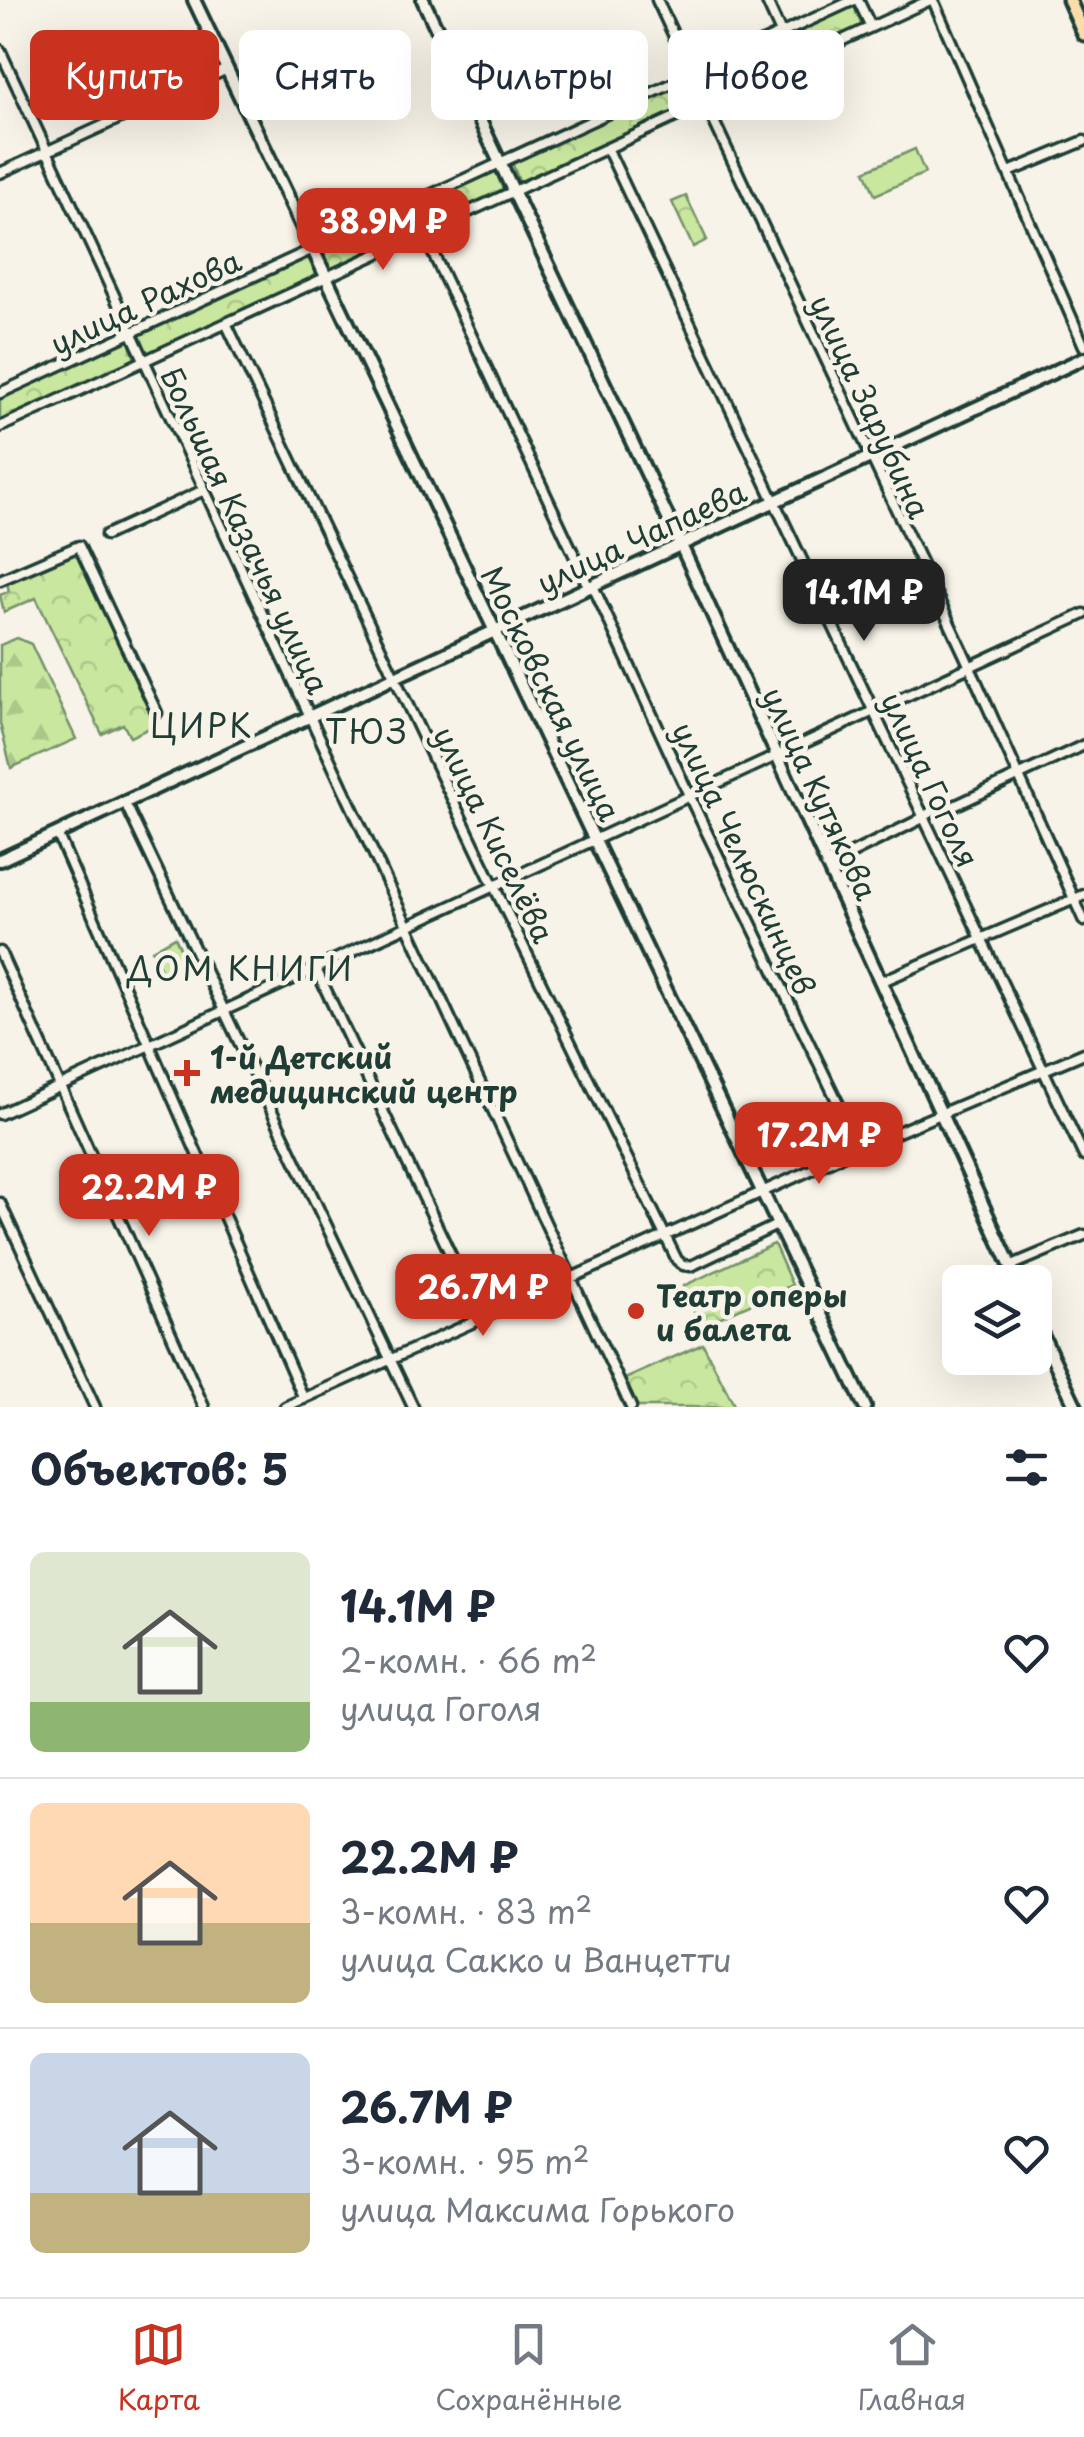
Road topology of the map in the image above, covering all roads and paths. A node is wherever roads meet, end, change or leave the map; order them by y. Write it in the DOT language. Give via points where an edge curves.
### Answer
graph roads {
  1 [pos="194,0"];
  2 [pos="423,0"];
  3 [pos="657,0"];
  4 [pos="766,0"];
  5 [pos="856,0"];
  6 [pos="931,0"];
  7 [pos="1069,0"];
  8 [pos="871,27"];
  9 [pos="671,30"];
  10 [pos="780,30"];
  11 [pos="788,30"];
  12 [pos="1084,34"];
  13 [pos="844,40"];
  14 [pos="0,50"];
  15 [pos="226,69"];
  16 [pos="668,85"];
  17 [pos="673,120"];
  18 [pos="712,120"];
  19 [pos="1084,141"];
  20 [pos="608,150"];
  21 [pos="46,152"];
  22 [pos="500,162"];
  23 [pos="0,172"];
  24 [pos="1009,172"];
  25 [pos="514,193"];
  26 [pos="424,234"];
  27 [pos="312,248"];
  28 [pos="326,278"];
  29 [pos="227,324"];
  30 [pos="130,334"];
  31 [pos="1084,346"];
  32 [pos="1084,358"];
  33 [pos="143,361"];
  34 [pos="0,393"];
  35 [pos="0,428"];
  36 [pos="872,456"];
  37 [pos="204,490"];
  38 [pos="776,501"];
  39 [pos="106,534"];
  40 [pos="681,545"];
  41 [pos="574,557"];
  42 [pos="580,569"];
  43 [pos="0,580"];
  44 [pos="591,587"];
  45 [pos="1084,614"];
  46 [pos="494,632"];
  47 [pos="969,666"];
  48 [pos="395,678"];
  49 [pos="874,711"];
  50 [pos="157,713"];
  51 [pos="308,717"];
  52 [pos="1084,745"];
  53 [pos="775,755"];
  54 [pos="1019,778"];
  55 [pos="690,796"];
  56 [pos="128,809"];
  57 [pos="923,817"];
  58 [pos="57,833"];
  59 [pos="595,841"];
  60 [pos="0,860"];
  61 [pos="826,866"];
  62 [pos="495,888"];
  63 [pos="1084,894"];
  64 [pos="1074,899"];
  65 [pos="1084,921"];
  66 [pos="407,927"];
  67 [pos="981,939"];
  68 [pos="0,952"];
  69 [pos="316,969"];
  70 [pos="880,982"];
  71 [pos="225,1010"];
  72 [pos="152,1044"];
  73 [pos="1084,1053"];
  74 [pos="1043,1070"];
  75 [pos="59,1086"];
  76 [pos="0,1114"];
  77 [pos="940,1114"];
  78 [pos="860,1148"];
  79 [pos="1084,1156"];
  80 [pos="763,1192"];
  81 [pos="0,1202"];
  82 [pos="778,1224"];
  83 [pos="1084,1234"];
  84 [pos="666,1236"];
  85 [pos="1010,1265"];
  86 [pos="1012,1265"];
  87 [pos="571,1279"];
  88 [pos="481,1319"];
  89 [pos="1052,1356"];
  90 [pos="390,1360"];
  91 [pos="304,1399"];
  92 [pos="95,1407"];
  93 [pos="204,1407"];
  94 [pos="286,1407"];
  95 [pos="413,1407"];
  96 [pos="632,1407"];
  97 [pos="866,1407"];
  98 [pos="1076,1407"];
  1 -- 15 [label="street, Московская улица"];
  2 -- 22 [label="street, улица Кутякова"];
  3 -- 9 [label="street, улица Зарубина"];
  4 -- 10 [label="street"];
  5 -- 8 [label="street"];
  5 -- 11 [label="street, улица Рахова"];
  6 -- 8 [label="street"];
  6 -- 24 [label="street"];
  7 -- 12 [label="main road"];
  8 -- 13 [label="street"];
  14 -- 21 [label="street, Большая Казачья улица"];
  15 -- 21 [label="street"];
  15 -- 27 [label="street, Московская улица"];
  16 -- 22 [label="street, улица Рахова"];
  17 -- 20 [label="street"];
  18 -- 36 [label="street, улица Зарубина"];
  19 -- 24 [label="street"];
  20 -- 25 [label="street"];
  20 -- 38 [label="street, улица Гоголя"];
  21 -- 23 [label="street"];
  21 -- 30 [label="street, Большая Казачья улица"];
  22 -- 25 [label="street, улица Кутякова"];
  22 -- 27 [label="street, улица Рахова"];
  24 -- 31 [label="street"];
  25 -- 26 [label="street"];
  25 -- 40 [label="street, улица Кутякова"];
  26 -- 28 [label="street"];
  26 -- 41 [label="street"];
  27 -- 28 [label="street, Московская улица"];
  27 -- 30 [label="street, улица Рахова"];
  28 -- 29 [label="street, улица Рахова"];
  28 -- 46 [label="street, Московская улица"];
  29 -- 33 [label="street, улица Рахова"];
  29 -- 48 [label="street, улица Киселёва"];
  30 -- 33 [label="street, Большая Казачья улица"];
  30 -- 34 [label="street, улица Рахова"];
  32 -- 36 [label="street, улица Чапаева"];
  33 -- 35 [label="street, улица Рахова"];
  33 -- 37 [label="street, Большая Казачья улица"];
  36 -- 38 [label="street, улица Чапаева"];
  36 -- 47 [label="street, улица Зарубина"];
  37 -- 39 [label="street"];
  37 -- 51 [label="street, Большая Казачья улица"];
  38 -- 40 [label="street, улица Чапаева"];
  38 -- 49 [label="street, улица Гоголя"];
  40 -- 44 [label="street, улица Чапаева"];
  40 -- 53 [label="street, улица Кутякова"];
  42 -- 44 [label="street, улица Челюскинцев"];
  43 -- 50 [label="street" via="79,546"];
  44 -- 46 [label="street, улица Чапаева"];
  44 -- 55 [label="street, улица Челюскинцев"];
  45 -- 47 [label="street"];
  46 -- 48 [label="street, улица Чапаева"];
  46 -- 59 [label="street, Московская улица"];
  47 -- 49 [label="street"];
  47 -- 54 [label="street, улица Зарубина"];
  48 -- 51 [label="street, улица Чапаева"];
  48 -- 62 [label="street, улица Киселёва"];
  49 -- 53 [label="street"];
  49 -- 57 [label="street, улица Гоголя"];
  51 -- 58 [label="street, улица Чапаева"];
  51 -- 66 [label="street, Большая Казачья улица"];
  52 -- 54 [label="street"];
  53 -- 55 [label="street"];
  53 -- 61 [label="street, улица Кутякова"];
  54 -- 57 [label="street"];
  54 -- 64 [label="street, улица Зарубина"];
  55 -- 59 [label="street"];
  55 -- 78 [label="street, улица Челюскинцев"];
  56 -- 71 [label="street"];
  57 -- 61 [label="street"];
  57 -- 67 [label="street, улица Гоголя"];
  58 -- 60 [label="street, улица Чапаева"];
  58 -- 72 [label="street"];
  59 -- 62 [label="street"];
  59 -- 80 [label="street, Московская улица"];
  61 -- 70 [label="street, улица Кутякова"];
  62 -- 66 [label="street"];
  62 -- 84 [label="street, улица Киселёва"];
  63 -- 64 [label="street"];
  64 -- 65 [label="street, улица Зарубина"];
  64 -- 67 [label="street"];
  66 -- 69 [label="street"];
  66 -- 87 [label="street, Большая Казачья улица"];
  67 -- 70 [label="street"];
  67 -- 74 [label="street, улица Гоголя"];
  68 -- 75 [label="street"];
  69 -- 71 [label="street"];
  69 -- 88 [label="street"];
  70 -- 77 [label="street, улица Кутякова"];
  71 -- 72 [label="street"];
  71 -- 90 [label="street"];
  72 -- 75 [label="street"];
  72 -- 91 [label="street"];
  73 -- 74 [label="street"];
  74 -- 77 [label="street"];
  74 -- 79 [label="street, улица Гоголя"];
  75 -- 76 [label="street"];
  75 -- 93 [label="street"];
  77 -- 78 [label="street"];
  77 -- 85 [label="street, улица Кутякова"];
  78 -- 80 [label="street"];
  80 -- 82 [label="street, Московская улица"];
  80 -- 84 [label="street"];
  81 -- 92 [label="street"];
  82 -- 84 [label="street, улица Киселёва" via="690,1266 677,1260"];
  82 -- 97 [label="street, Московская улица"];
  83 -- 86 [label="street"];
  84 -- 87 [label="street"];
  87 -- 88 [label="street"];
  87 -- 96 [label="street, Большая Казачья улица"];
  88 -- 90 [label="street"];
  89 -- 98 [label="street"];
  90 -- 91 [label="street"];
  90 -- 95 [label="street"];
  91 -- 94 [label="street"];
}
